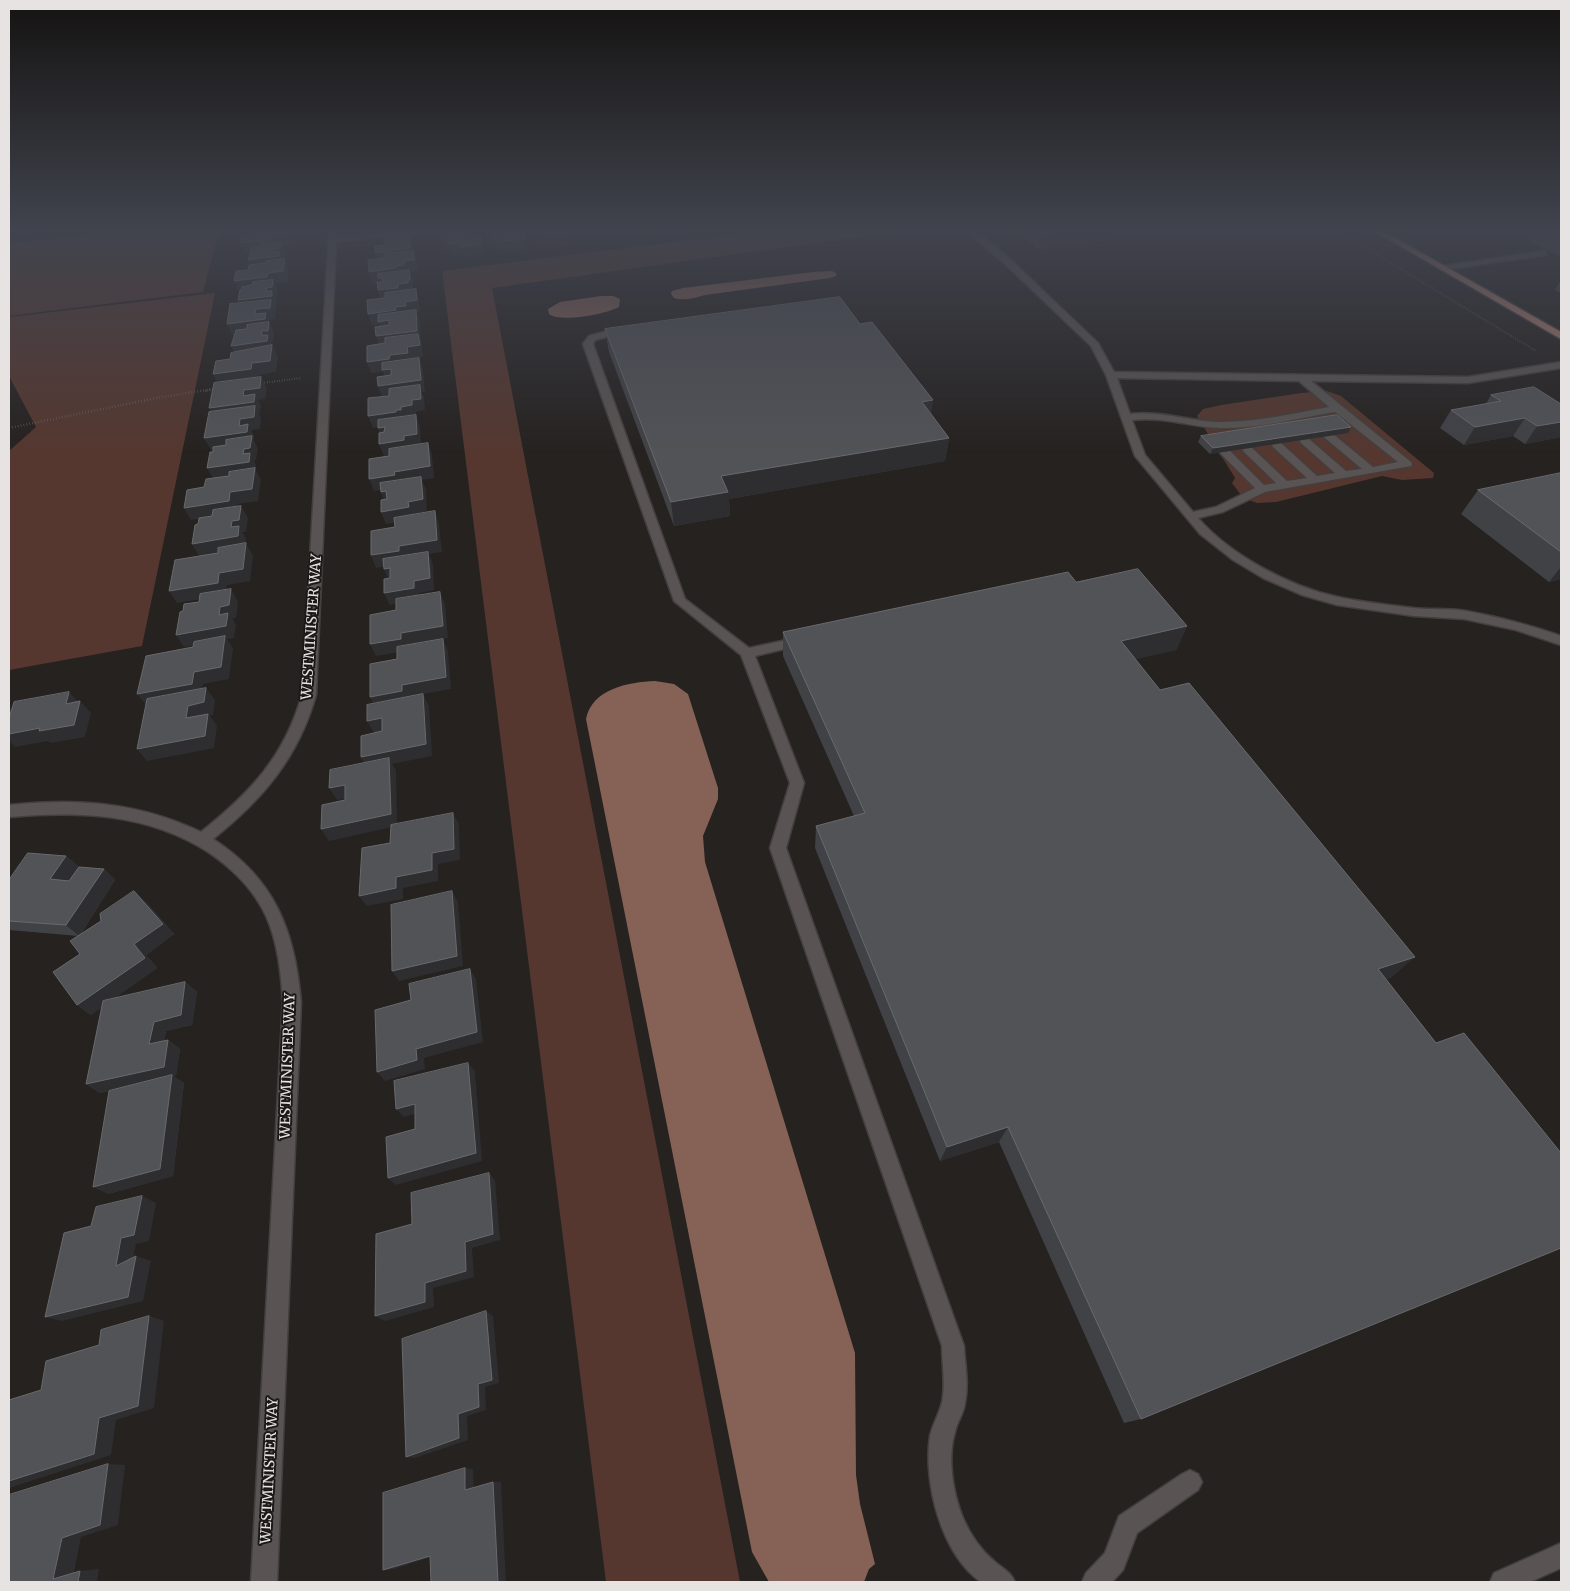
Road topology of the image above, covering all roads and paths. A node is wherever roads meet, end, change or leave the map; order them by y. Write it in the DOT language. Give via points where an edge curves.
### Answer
graph roads {
  1 [pos="329,305"];
  2 [pos="1053,305"];
  3 [pos="1462,305"];
  4 [pos="1508,305"];
  5 [pos="615,332"];
  6 [pos="1561,336"];
  7 [pos="1561,365"];
  8 [pos="1112,375"];
  9 [pos="301,378"];
  10 [pos="1302,378"];
  11 [pos="262,383"];
  12 [pos="224,388"];
  13 [pos="1337,409"];
  14 [pos="1302,414"];
  15 [pos="1126,418"];
  16 [pos="1280,418"];
  17 [pos="1251,422"];
  18 [pos="1196,424"];
  19 [pos="1220,425"];
  20 [pos="1316,426"];
  21 [pos="9,428"];
  22 [pos="1293,430"];
  23 [pos="1264,433"];
  24 [pos="1208,435"];
  25 [pos="1329,436"];
  26 [pos="1235,438"];
  27 [pos="1306,441"];
  28 [pos="1277,445"];
  29 [pos="1248,450"];
  30 [pos="1225,452"];
  31 [pos="1370,470"];
  32 [pos="1344,475"];
  33 [pos="1315,480"];
  34 [pos="1284,485"];
  35 [pos="1262,489"];
  36 [pos="1190,516"];
  37 [pos="816,638"];
  38 [pos="1561,641"];
  39 [pos="747,653"];
  40 [pos="9,811"];
  41 [pos="203,839"];
  42 [pos="1190,1482"];
  43 [pos="1561,1555"];
  44 [pos="264,1582"];
  45 [pos="1002,1582"];
  46 [pos="1095,1582"];
  47 [pos="1503,1582"];
  1 -- 41 [label="street, WESTMINISTER WAY" via="310,695 298,732 278,765 249,799"];
  2 -- 8 [label="street" via="1095,345"];
  3 -- 7 [label="path"];
  4 -- 6 [label="main road"];
  5 -- 39 [label="street" via="592,338 588,344 680,601"];
  7 -- 10 [label="street" via="1468,380"];
  8 -- 10 [label="street"];
  8 -- 15 [label="street"];
  9 -- 11 [label="path"];
  10 -- 13 [label="street"];
  12 -- 21 [label="path" via="156,398"];
  13 -- 14 [label="street"];
  13 -- 31 [label="street" via="1407,464"];
  14 -- 16 [label="street"];
  14 -- 20 [label="street"];
  15 -- 18 [label="street" via="1160,416"];
  15 -- 36 [label="street" via="1140,456"];
  16 -- 17 [label="street"];
  16 -- 22 [label="street"];
  17 -- 19 [label="street"];
  17 -- 23 [label="street"];
  18 -- 19 [label="street"];
  18 -- 24 [label="street"];
  19 -- 26 [label="street"];
  25 -- 31 [label="street"];
  27 -- 32 [label="street"];
  28 -- 33 [label="street"];
  29 -- 34 [label="street"];
  30 -- 35 [label="street"];
  31 -- 32 [label="street"];
  32 -- 33 [label="street"];
  33 -- 34 [label="street"];
  34 -- 35 [label="street"];
  35 -- 36 [label="street" via="1219,510"];
  36 -- 38 [label="street" via="1204,532 1237,557 1306,592 1375,607 1464,615 1518,626"];
  37 -- 39 [label="street"];
  39 -- 45 [label="street" via="797,783 778,848 953,1346 954,1404 942,1434 939,1469 946,1506 964,1545 991,1576"];
  40 -- 41 [label="street" via="69,807 109,809 179,827"];
  41 -- 44 [label="street, WESTMINISTER WAY" via="235,863 268,904 284,944 290,971 292,1002"];
  42 -- 46 [label="street" via="1128,1525 1114,1561"];
  43 -- 47 [label="street"];
}
